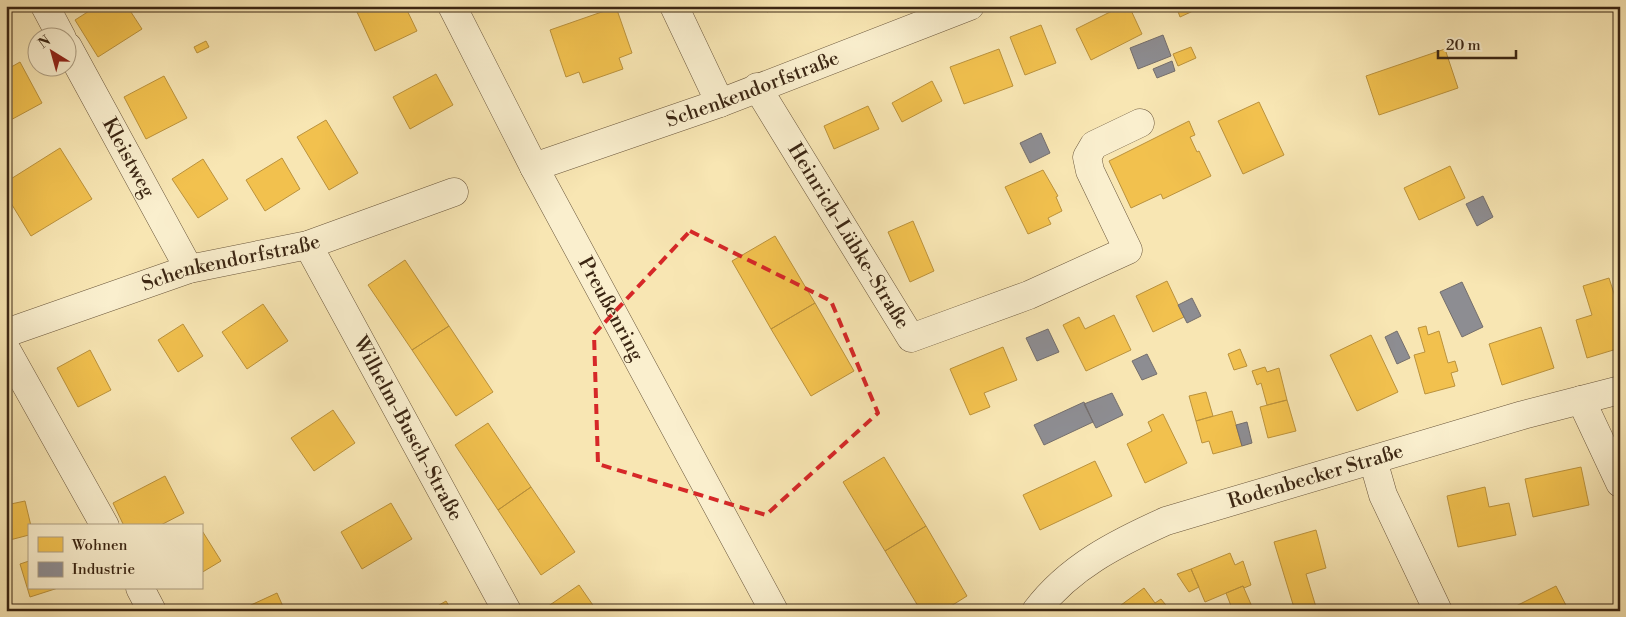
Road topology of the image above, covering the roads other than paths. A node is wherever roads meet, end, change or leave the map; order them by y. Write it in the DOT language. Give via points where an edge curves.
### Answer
graph roads {
  1 [pos="45,6"];
  2 [pos="452,6"];
  3 [pos="674,6"];
  4 [pos="970,6"];
  5 [pos="57,28"];
  6 [pos="78,65"];
  7 [pos="757,87"];
  8 [pos="720,103"];
  9 [pos="1140,123"];
  10 [pos="534,168"];
  11 [pos="454,192"];
  12 [pos="308,245"];
  13 [pos="189,269"];
  14 [pos="6,333"];
  15 [pos="6,349"];
  16 [pos="1620,390"];
  17 [pos="1581,400"];
  18 [pos="1373,460"];
  19 [pos="1620,483"];
  20 [pos="104,524"];
  21 [pos="141,590"];
  22 [pos="152,611"];
  23 [pos="507,611"];
  24 [pos="774,611"];
  25 [pos="1036,611"];
  26 [pos="1438,611"];
  1 -- 5 [label="street"];
  2 -- 10 [label="street, Preußenring"];
  3 -- 8 [label="street"];
  4 -- 7 [label="street, Schenkendorfstraße"];
  6 -- 13 [label="street, Kleistweg"];
  7 -- 8 [label="street, Schenkendorfstraße"];
  7 -- 9 [label="street, Heinrich-Lübke-Straße" via="911,338 1029,295 1128,250 1090,171 1087,157 1094,145"];
  8 -- 10 [label="street, Schenkendorfstraße"];
  10 -- 24 [label="street, Preußenring"];
  11 -- 12 [label="street, Schenkendorfstraße"];
  12 -- 13 [label="street, Schenkendorfstraße"];
  12 -- 23 [label="street, Wilhelm-Busch-Straße"];
  13 -- 14 [label="street, Schenkendorfstraße"];
  15 -- 20 [label="street"];
  16 -- 17 [label="street, Rodenbecker Straße"];
  17 -- 18 [label="street, Rodenbecker Straße"];
  17 -- 19 [label="street"];
  18 -- 25 [label="street, Rodenbecker Straße" via="1166,521 1119,542 1076,570 1049,594"];
  18 -- 26 [label="street" via="1383,495"];
  21 -- 22 [label="street"];
}
